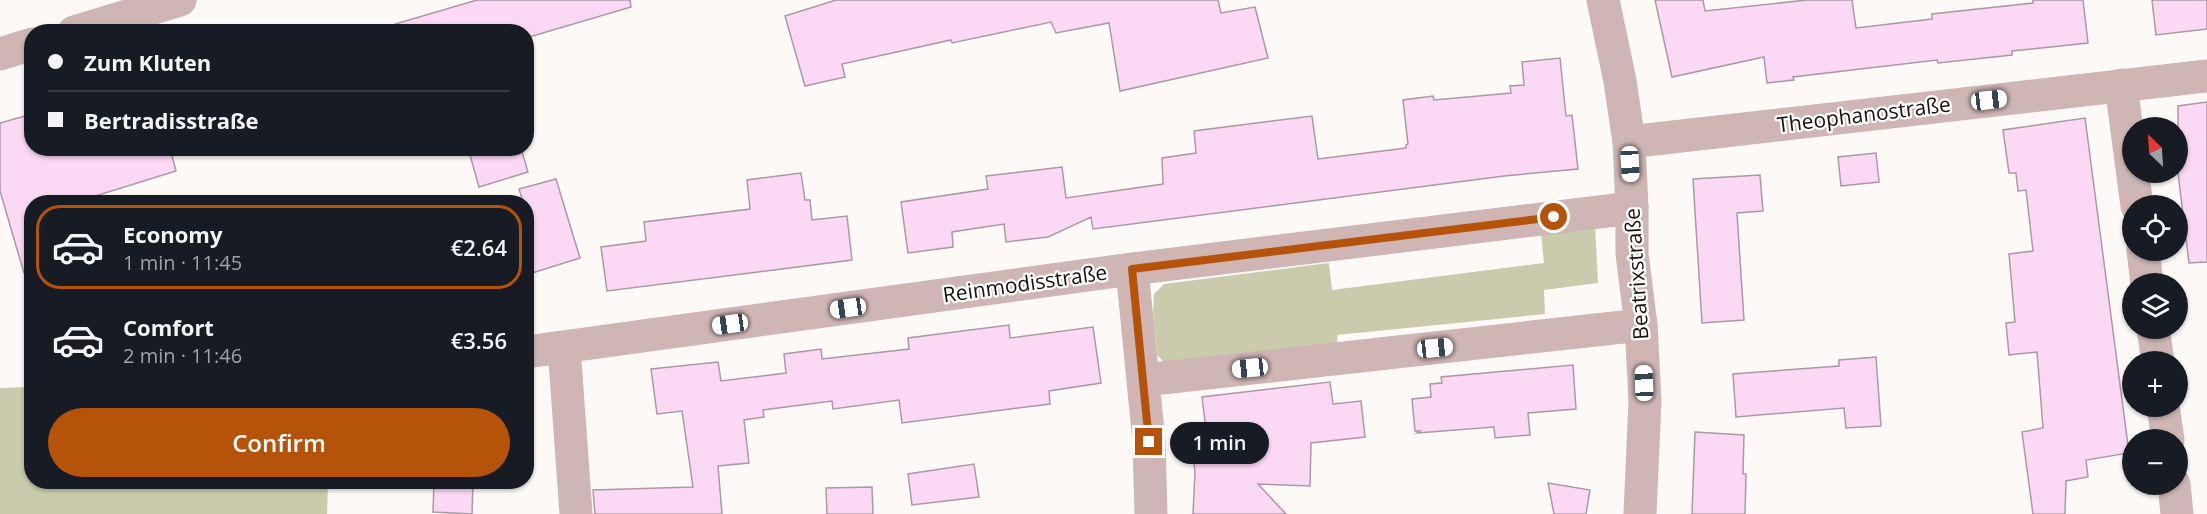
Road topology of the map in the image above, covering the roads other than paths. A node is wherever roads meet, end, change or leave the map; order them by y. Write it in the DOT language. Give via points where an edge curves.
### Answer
graph roads {
  1 [pos="180,0"];
  2 [pos="1603,0"];
  3 [pos="100,24"];
  4 [pos="24,46"];
  5 [pos="0,54"];
  6 [pos="2207,76"];
  7 [pos="2121,85"];
  8 [pos="1629,142"];
  9 [pos="2136,195"];
  10 [pos="1632,208"];
  11 [pos="1132,269"];
  12 [pos="1641,325"];
  13 [pos="564,347"];
  14 [pos="534,351"];
  15 [pos="1144,380"];
  16 [pos="2175,495"];
  17 [pos="576,514"];
  18 [pos="1151,514"];
  19 [pos="1641,514"];
  20 [pos="2177,514"];
  1 -- 3 [label="street"];
  2 -- 8 [label="street, Beatrixstraße"];
  4 -- 5 [label="street"];
  6 -- 7 [label="street, Theophanostraße"];
  7 -- 8 [label="street, Theophanostraße"];
  7 -- 9 [label="street"];
  8 -- 10 [label="street, Beatrixstraße"];
  10 -- 11 [label="street, Reinmodisstraße"];
  10 -- 12 [label="street, Beatrixstraße" via="1632,254"];
  11 -- 13 [label="street, Reinmodisstraße"];
  11 -- 15 [label="street"];
  12 -- 15 [label="street"];
  12 -- 19 [label="street, Beatrixstraße" via="1645,400"];
  13 -- 14 [label="street, Reinmodisstraße"];
  13 -- 17 [label="street"];
  15 -- 18 [label="street"];
  16 -- 20 [label="street"];
}
